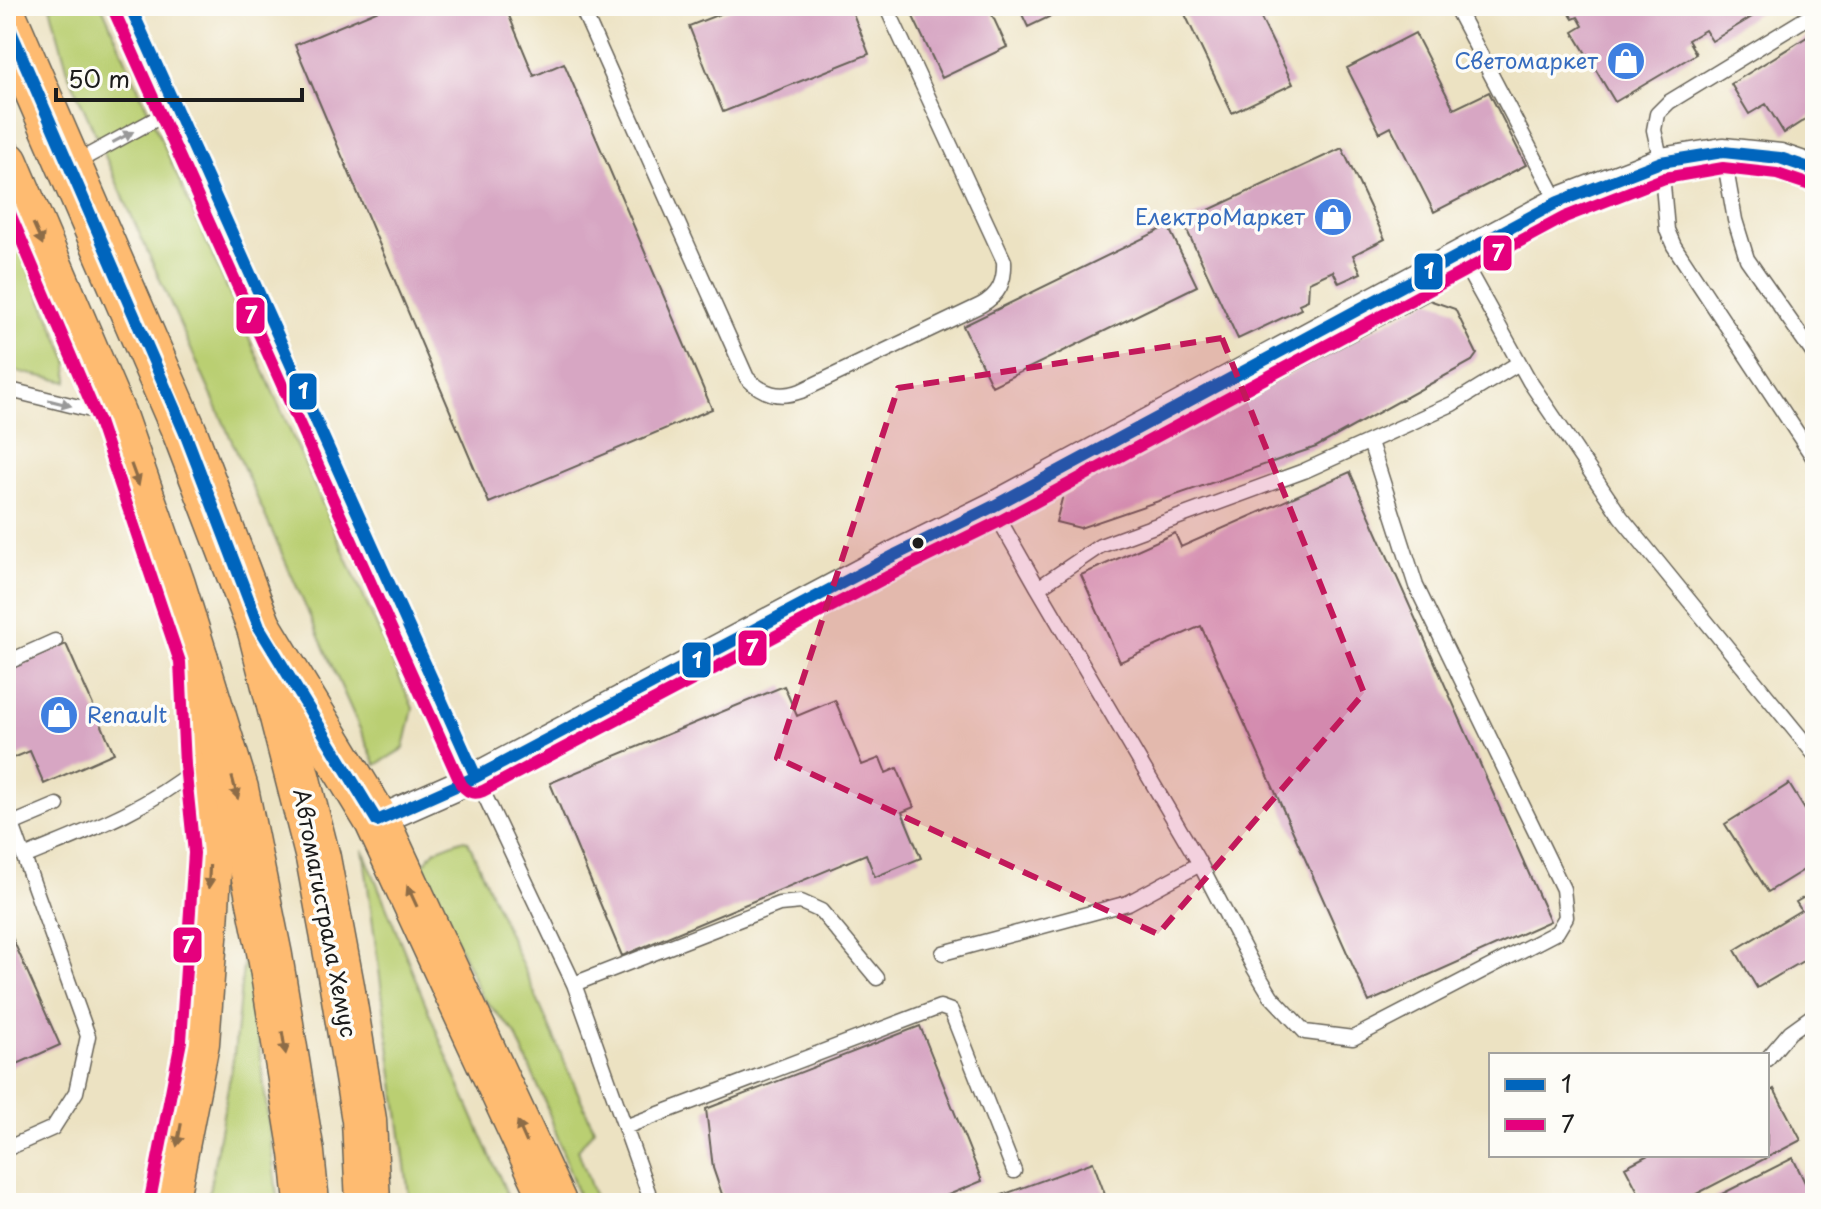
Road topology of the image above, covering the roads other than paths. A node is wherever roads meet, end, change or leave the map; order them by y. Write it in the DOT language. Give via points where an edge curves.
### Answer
graph roads {
  1 [pos="130,6"];
  2 [pos="581,6"];
  3 [pos="886,6"];
  4 [pos="1458,7"];
  5 [pos="1815,13"];
  6 [pos="6,20"];
  7 [pos="176,108"];
  8 [pos="1723,152"];
  9 [pos="1661,162"];
  10 [pos="6,163"];
  11 [pos="69,166"];
  12 [pos="1815,170"];
  13 [pos="1558,202"];
  14 [pos="1460,256"];
  15 [pos="1815,356"];
  16 [pos="1519,363"];
  17 [pos="6,389"];
  18 [pos="114,416"];
  19 [pos="1370,442"];
  20 [pos="1815,460"];
  21 [pos="992,507"];
  22 [pos="1038,588"];
  23 [pos="259,627"];
  24 [pos="55,641"];
  25 [pos="196,659"];
  26 [pos="6,663"];
  27 [pos="1815,755"];
  28 [pos="201,764"];
  29 [pos="476,777"];
  30 [pos="57,805"];
  31 [pos="377,821"];
  32 [pos="24,857"];
  33 [pos="1200,864"];
  34 [pos="943,953"];
  35 [pos="877,978"];
  36 [pos="574,984"];
  37 [pos="1815,1014"];
  38 [pos="1769,1057"];
  39 [pos="364,1120"];
  40 [pos="625,1127"];
  41 [pos="6,1149"];
  42 [pos="1014,1171"];
  43 [pos="166,1203"];
  44 [pos="307,1203"];
  45 [pos="368,1203"];
  46 [pos="389,1203"];
  47 [pos="554,1203"];
  48 [pos="652,1203"];
  1 -- 7 [label="lane"];
  2 -- 3 [label="lane" via="747,378 781,396 981,305 1003,282 1004,261"];
  4 -- 13 [label="lane"];
  5 -- 9 [label="lane" via="1669,102 1657,114 1654,130"];
  6 -- 11 [label="main road"];
  11 -- 7 [label="lane, one-way"];
  7 -- 29 [label="lane"];
  8 -- 9 [label="street"];
  8 -- 12 [label="street" via="1780,158"];
  8 -- 15 [label="lane" via="1747,259"];
  9 -- 13 [label="street"];
  9 -- 20 [label="lane" via="1667,230 1674,246"];
  10 -- 18 [label="main road, one-way"];
  11 -- 23 [label="main road" via="185,433"];
  13 -- 14 [label="street"];
  14 -- 16 [label="lane"];
  14 -- 21 [label="street"];
  16 -- 19 [label="lane" via="1452,404"];
  16 -- 27 [label="lane" via="1621,517"];
  17 -- 18 [label="lane, one-way"];
  18 -- 25 [label="main road, one-way"];
  19 -- 22 [label="lane" via="1100,546"];
  19 -- 33 [label="lane" via="1416,586 1563,889 1566,917 1557,932 1353,1038 1305,1032 1271,996"];
  21 -- 22 [label="lane"];
  21 -- 29 [label="street"];
  22 -- 33 [label="lane"];
  23 -- 31 [label="main road"];
  23 -- 39 [label="main road, Автомагистрала Хемус" via="318,858"];
  24 -- 26 [label="lane"];
  25 -- 28 [label="main road"];
  25 -- 44 [label="main road, one-way" via="236,789 270,956"];
  28 -- 32 [label="lane" via="125,815"];
  28 -- 43 [label="main road, one-way" via="210,853 203,970 197,1043"];
  29 -- 31 [label="street"];
  29 -- 36 [label="lane"];
  30 -- 32 [label="lane" via="12,824"];
  47 -- 31 [label="main road, one-way"];
  32 -- 41 [label="lane" via="88,1036 76,1092 53,1128"];
  33 -- 34 [label="lane" via="1128,903"];
  35 -- 36 [label="lane" via="821,911 801,902 779,904"];
  36 -- 40 [label="lane"];
  37 -- 38 [label="lane"];
  39 -- 45 [label="main road, Автомагистрала Хемус"];
  39 -- 46 [label="main road"];
  40 -- 42 [label="lane" via="940,1007 951,1011"];
  40 -- 48 [label="lane"];
}
